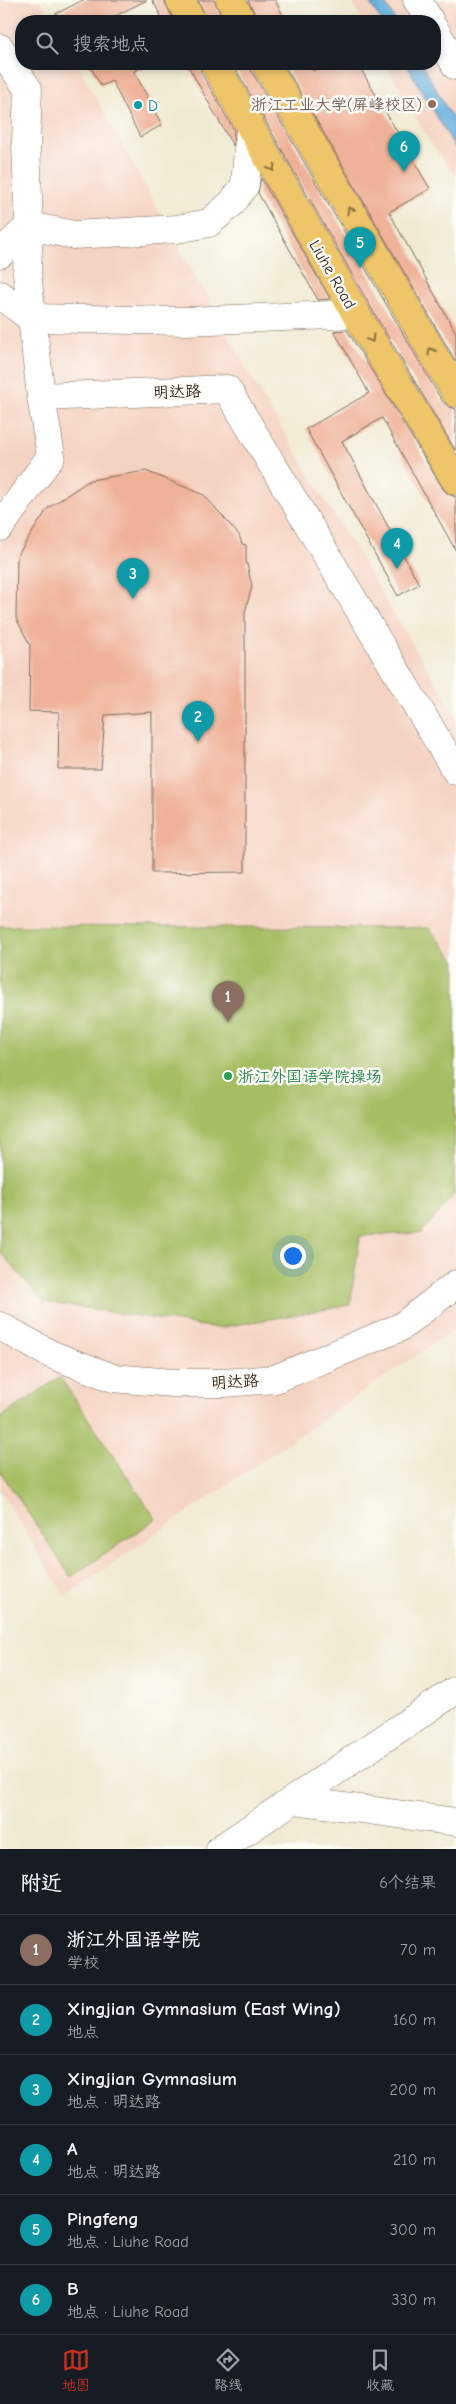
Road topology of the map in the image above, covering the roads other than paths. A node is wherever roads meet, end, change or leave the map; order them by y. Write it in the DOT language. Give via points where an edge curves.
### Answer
graph roads {
  1 [pos="180,0"];
  2 [pos="230,0"];
  3 [pos="417,0"];
  4 [pos="189,15"];
  5 [pos="239,15"];
  6 [pos="426,15"];
  7 [pos="441,40"];
  8 [pos="0,48"];
  9 [pos="456,66"];
  10 [pos="15,70"];
  11 [pos="15,70"];
  12 [pos="218,70"];
  13 [pos="269,70"];
  14 [pos="250,129"];
  15 [pos="29,226"];
  16 [pos="0,254"];
  17 [pos="0,295"];
  18 [pos="356,314"];
  19 [pos="30,318"];
  20 [pos="456,393"];
  21 [pos="41,397"];
  22 [pos="456,481"];
  23 [pos="0,527"];
  24 [pos="456,771"];
  25 [pos="456,1284"];
  26 [pos="0,1326"];
  27 [pos="456,1690"];
  28 [pos="294,1800"];
  29 [pos="456,1822"];
  30 [pos="220,1849"];
  1 -- 4 [label="main road"];
  2 -- 5 [label="main road"];
  3 -- 6 [label="street"];
  7 -- 9 [label="street"];
  8 -- 11 [label="street"];
  10 -- 15 [label="street" via="28,89"];
  12 -- 14 [label="main road, Liuhe Road"];
  20 -- 13 [label="main road, one-way"];
  14 -- 15 [label="street" via="246,185 210,223 178,229 74,234"];
  14 -- 18 [label="main road, Liuhe Road, one-way"];
  15 -- 16 [label="street"];
  15 -- 19 [label="street" via="27,273"];
  17 -- 19 [label="street"];
  18 -- 19 [label="street" via="186,321"];
  18 -- 22 [label="main road, Liuhe Road, one-way"];
  19 -- 21 [label="street"];
  21 -- 23 [label="street" via="51,456"];
  21 -- 24 [label="street, 明达路" via="227,389"];
  25 -- 26 [label="street, 明达路" via="401,1327 275,1379 174,1383 113,1378 50,1354"];
  27 -- 28 [label="street"];
  28 -- 29 [label="street"];
  28 -- 30 [label="street"];
}
